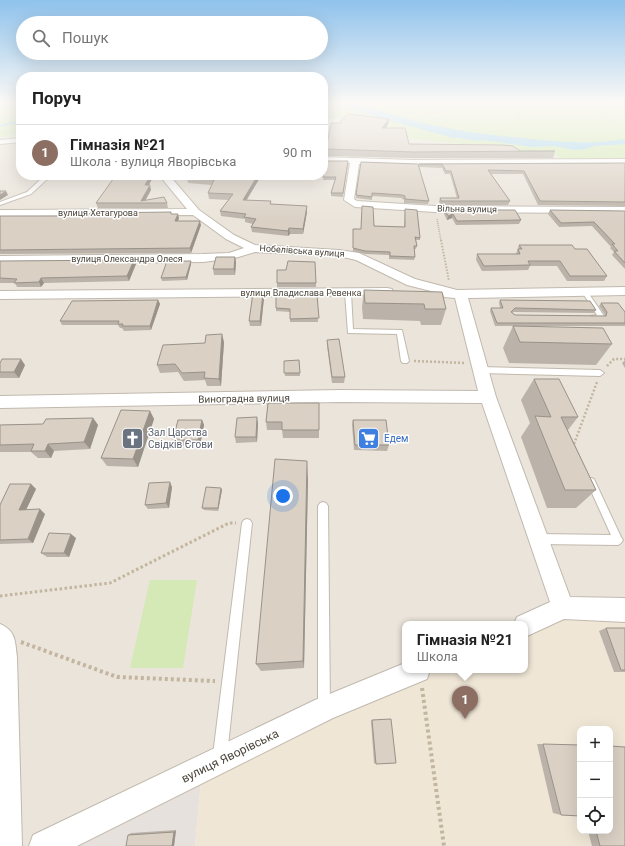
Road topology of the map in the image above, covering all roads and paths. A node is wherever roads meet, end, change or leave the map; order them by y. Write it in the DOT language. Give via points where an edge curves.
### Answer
graph roads {
  1 [pos="328,160"];
  2 [pos="354,161"];
  3 [pos="625,162"];
  4 [pos="43,180"];
  5 [pos="168,180"];
  6 [pos="0,204"];
  7 [pos="435,209"];
  8 [pos="625,210"];
  9 [pos="195,212"];
  10 [pos="0,213"];
  11 [pos="253,248"];
  12 [pos="0,260"];
  13 [pos="625,291"];
  14 [pos="585,292"];
  15 [pos="348,293"];
  16 [pos="0,295"];
  17 [pos="461,295"];
  18 [pos="588,316"];
  19 [pos="625,359"];
  20 [pos="405,361"];
  21 [pos="480,367"];
  22 [pos="600,373"];
  23 [pos="488,397"];
  24 [pos="0,402"];
  25 [pos="571,437"];
  26 [pos="586,471"];
  27 [pos="323,506"];
  28 [pos="246,523"];
  29 [pos="539,539"];
  30 [pos="0,596"];
  31 [pos="563,608"];
  32 [pos="625,610"];
  33 [pos="528,624"];
  34 [pos="2,638"];
  35 [pos="420,678"];
  36 [pos="229,681"];
  37 [pos="324,710"];
  38 [pos="220,762"];
  39 [pos="7,846"];
  40 [pos="44,846"];
  41 [pos="444,846"];
  1 -- 2 [label="street"];
  2 -- 3 [label="street"];
  2 -- 7 [label="street, Вільна вулиця" via="349,200 351,202"];
  4 -- 6 [label="lane" via="30,193"];
  5 -- 9 [label="street, Нобелівська вулиця"];
  7 -- 8 [label="street, Вільна вулиця"];
  7 -- 17 [label="path" via="450,282"];
  9 -- 10 [label="street, вулиця Хетагурова"];
  9 -- 11 [label="street, Нобелівська вулиця" via="230,237"];
  11 -- 12 [label="street, вулиця Олександра Олеся" via="232,256 204,258"];
  11 -- 17 [label="street, Нобелівська вулиця" via="339,253 358,257 411,282"];
  13 -- 14 [label="street, вулиця Владислава Ревенка"];
  14 -- 17 [label="street, вулиця Владислава Ревенка"];
  14 -- 18 [label="lane" via="602,317"];
  15 -- 16 [label="street, вулиця Владислава Ревенка"];
  15 -- 17 [label="street, вулиця Владислава Ревенка"];
  15 -- 20 [label="lane" via="350,330 400,332"];
  17 -- 21 [label="street"];
  19 -- 22 [label="path" via="614,358"];
  20 -- 21 [label="path"];
  21 -- 22 [label="lane"];
  21 -- 23 [label="street"];
  22 -- 25 [label="path" via="574,444"];
  23 -- 24 [label="street, Виноградна вулиця" via="341,396"];
  23 -- 29 [label="street"];
  26 -- 29 [label="lane" via="618,540"];
  27 -- 37 [label="lane"];
  28 -- 30 [label="path" via="229,522 110,583"];
  28 -- 36 [label="lane"];
  29 -- 31 [label="street"];
  31 -- 32 [label="street"];
  31 -- 33 [label="street"];
  34 -- 36 [label="path" via="12,638 117,677"];
  34 -- 39 [label="street"];
  35 -- 37 [label="street, вулиця Яворівська"];
  35 -- 41 [label="path"];
  36 -- 38 [label="lane"];
  37 -- 38 [label="street, вулиця Яворівська"];
  38 -- 40 [label="street, вулиця Яворівська"];
}
